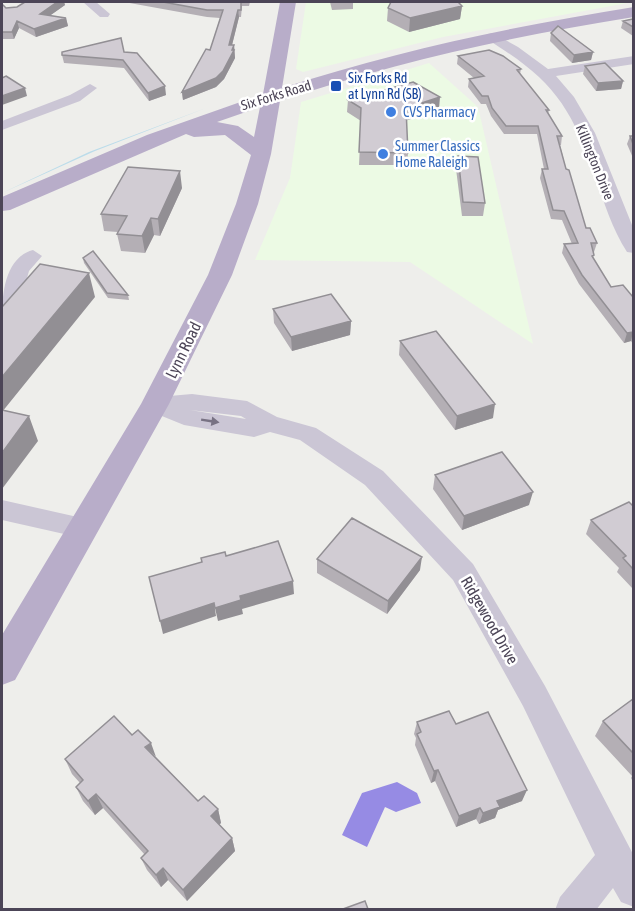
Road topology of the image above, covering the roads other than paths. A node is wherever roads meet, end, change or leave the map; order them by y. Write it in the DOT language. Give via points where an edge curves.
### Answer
graph roads {
  1 [pos="89,2"];
  2 [pos="288,2"];
  3 [pos="633,12"];
  4 [pos="104,14"];
  5 [pos="493,37"];
  6 [pos="633,60"];
  7 [pos="546,73"];
  8 [pos="90,88"];
  9 [pos="272,95"];
  10 [pos="2,126"];
  11 [pos="147,140"];
  12 [pos="261,154"];
  13 [pos="2,205"];
  14 [pos="633,248"];
  15 [pos="33,256"];
  16 [pos="2,314"];
  17 [pos="155,404"];
  18 [pos="2,510"];
  19 [pos="82,528"];
  20 [pos="2,668"];
  21 [pos="615,858"];
  22 [pos="633,890"];
  23 [pos="573,909"];
  1 -- 4 [label="street"];
  2 -- 9 [label="main road, Lynn Road"];
  3 -- 5 [label="main road, Six Forks Road"];
  5 -- 7 [label="street, Killington Drive"];
  5 -- 9 [label="main road, Six Forks Road" via="400,58"];
  6 -- 7 [label="street"];
  7 -- 14 [label="street, Killington Drive" via="567,98 591,143 618,221"];
  8 -- 10 [label="street" via="75,98"];
  9 -- 11 [label="main road, Six Forks Road"];
  9 -- 12 [label="main road, Lynn Road"];
  11 -- 12 [label="main road" via="222,127 243,136"];
  11 -- 13 [label="main road, Six Forks Road"];
  12 -- 17 [label="main road, Lynn Road" via="220,275"];
  15 -- 16 [label="street" via="19,267 9,306"];
  17 -- 19 [label="main road, Lynn Road"];
  17 -- 21 [label="street, Ridgewood Drive" via="184,417 255,429 269,423 308,434 361,468 463,572 534,696"];
  18 -- 19 [label="street"];
  19 -- 20 [label="main road, Lynn Road"];
  21 -- 22 [label="street, Ridgewood Drive"];
  21 -- 23 [label="street"];
}
